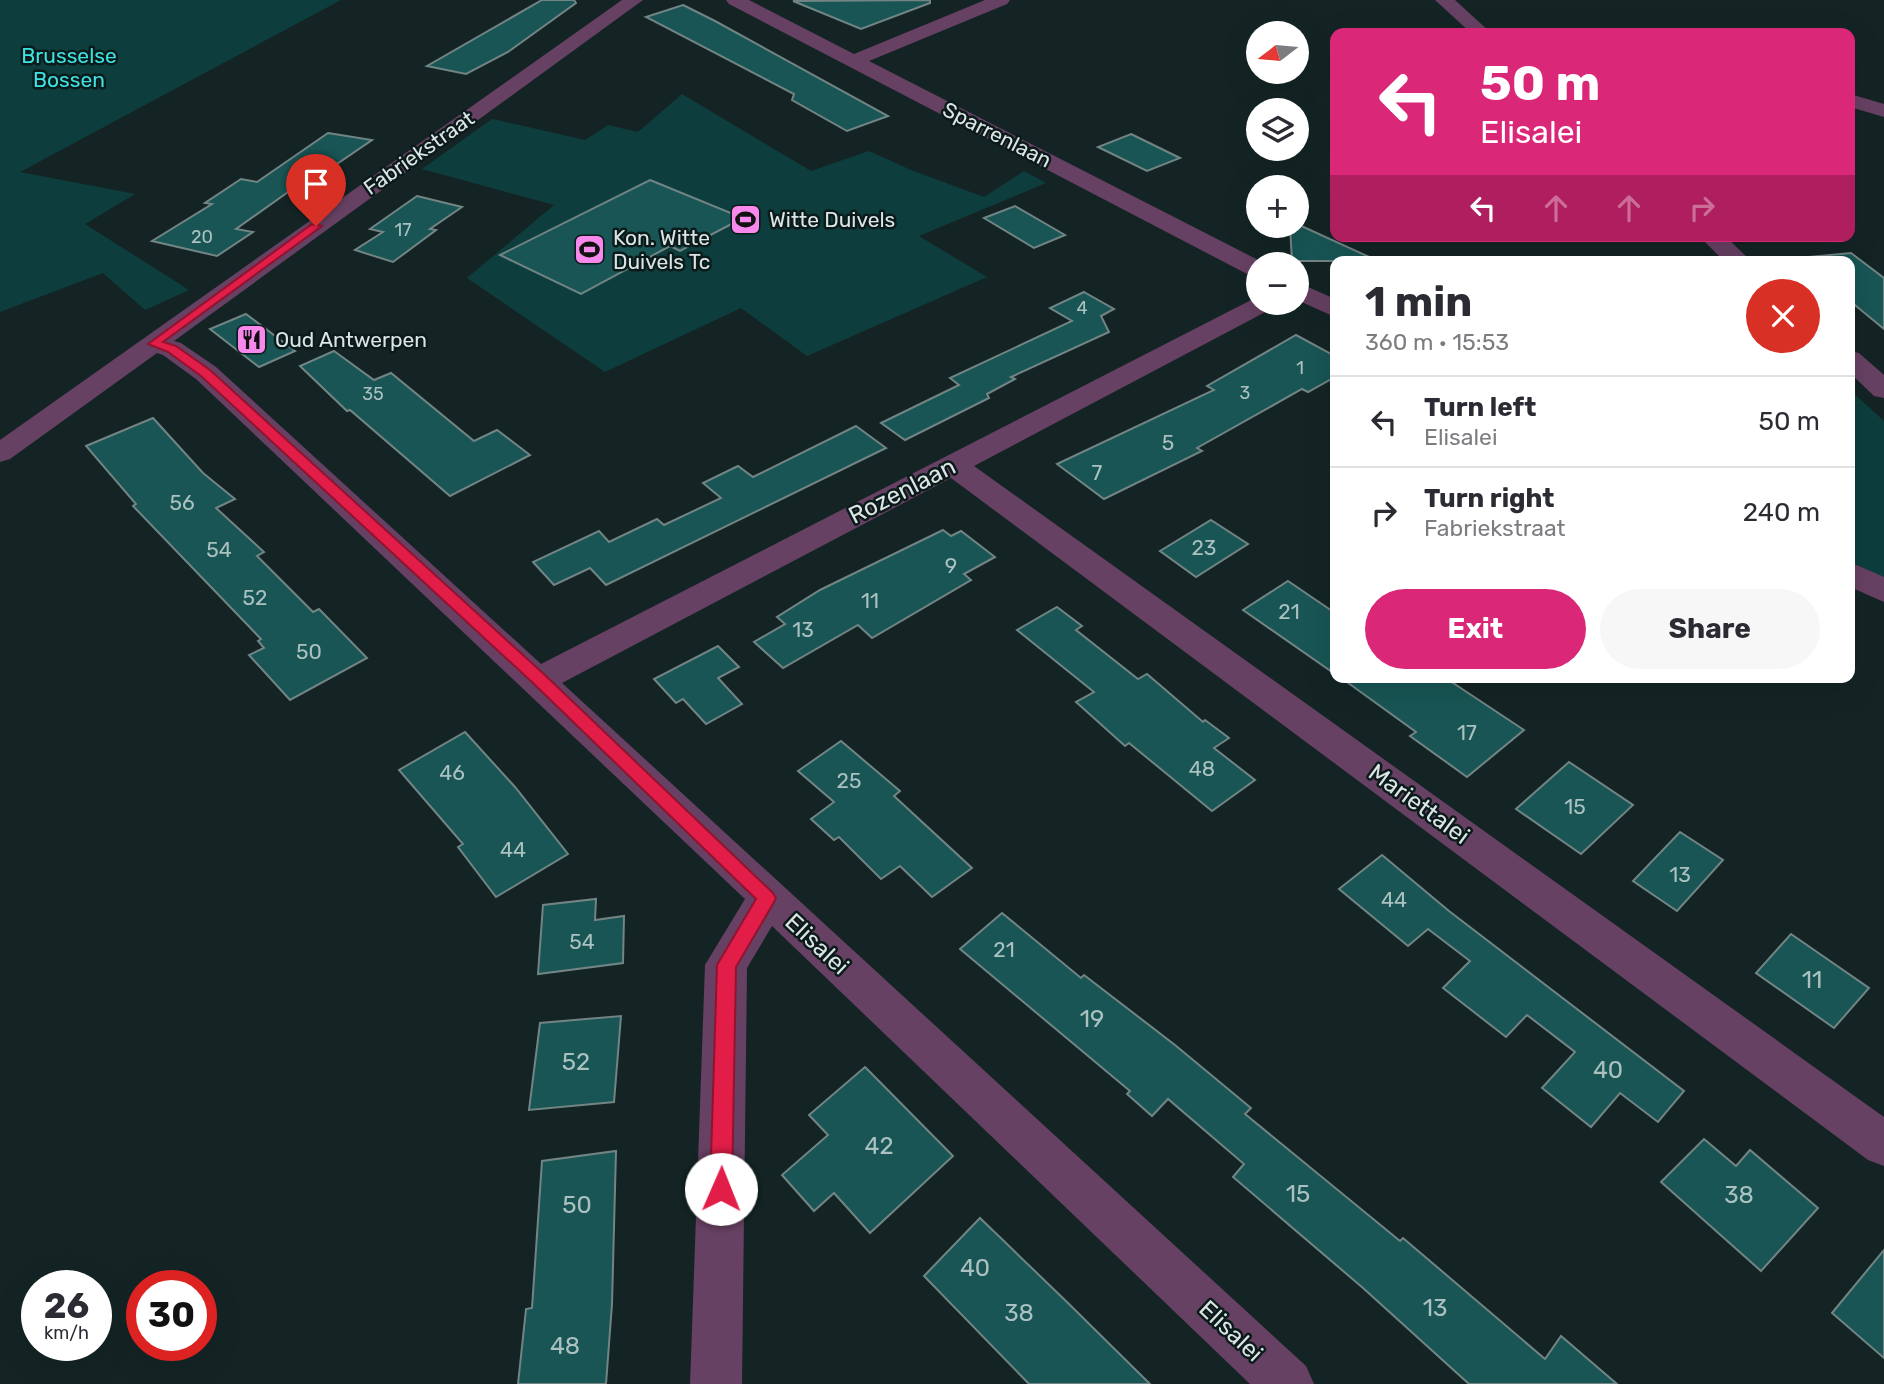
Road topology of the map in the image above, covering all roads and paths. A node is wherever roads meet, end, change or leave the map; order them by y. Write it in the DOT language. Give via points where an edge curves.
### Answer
graph roads {
  1 [pos="634,0"];
  2 [pos="735,0"];
  3 [pos="1001,0"];
  4 [pos="1444,0"];
  5 [pos="1476,28"];
  6 [pos="853,61"];
  7 [pos="1855,102"];
  8 [pos="1884,111"];
  9 [pos="1718,242"];
  10 [pos="1733,256"];
  11 [pos="1246,264"];
  12 [pos="1309,296"];
  13 [pos="1330,306"];
  14 [pos="1246,312"];
  15 [pos="154,344"];
  16 [pos="1855,364"];
  17 [pos="1884,390"];
  18 [pos="0,453"];
  19 [pos="953,465"];
  20 [pos="1855,576"];
  21 [pos="1884,591"];
  22 [pos="540,680"];
  23 [pos="767,898"];
  24 [pos="1884,1144"];
  25 [pos="716,1384"];
  26 [pos="1288,1384"];
  1 -- 15 [label="street, Fabriekstraat"];
  2 -- 6 [label="street, Sparrenlaan"];
  3 -- 6 [label="street"];
  4 -- 5 [label="street"];
  6 -- 11 [label="street, Sparrenlaan"];
  7 -- 8 [label="street"];
  9 -- 10 [label="street"];
  12 -- 13 [label="street"];
  14 -- 19 [label="street, Rozenlaan"];
  15 -- 18 [label="street, Fabriekstraat"];
  15 -- 22 [label="street, Elisalei" via="172,349 206,373"];
  16 -- 17 [label="street"];
  19 -- 22 [label="street, Rozenlaan"];
  19 -- 24 [label="street, Mariettalei"];
  20 -- 21 [label="street"];
  22 -- 23 [label="street, Elisalei"];
  23 -- 25 [label="street" via="726,965"];
  23 -- 26 [label="street, Elisalei"];
}
